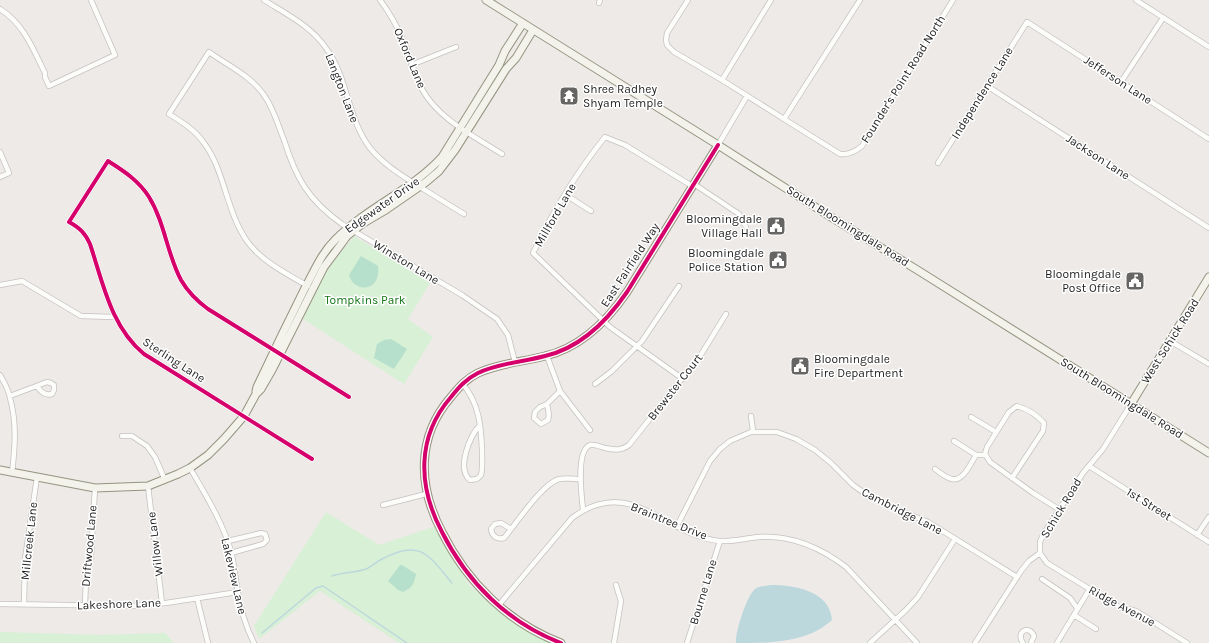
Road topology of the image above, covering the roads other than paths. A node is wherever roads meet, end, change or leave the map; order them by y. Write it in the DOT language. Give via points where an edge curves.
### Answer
graph roads {
  1 [pos="91,0"];
  2 [pos="264,0"];
  3 [pos="380,0"];
  4 [pos="486,0"];
  5 [pos="688,0"];
  6 [pos="771,0"];
  7 [pos="860,0"];
  8 [pos="953,0"];
  9 [pos="1136,0"];
  10 [pos="0,8"];
  11 [pos="1163,18"];
  12 [pos="1027,22"];
  13 [pos="523,23"];
  14 [pos="533,30"];
  15 [pos="1209,47"];
  16 [pos="456,48"];
  17 [pos="411,65"];
  18 [pos="722,80"];
  19 [pos="1121,82"];
  20 [pos="987,86"];
  21 [pos="747,96"];
  22 [pos="784,119"];
  23 [pos="464,130"];
  24 [pos="1209,139"];
  25 [pos="718,145"];
  26 [pos="0,152"];
  27 [pos="502,154"];
  28 [pos="938,163"];
  29 [pos="0,177"];
  30 [pos="417,185"];
  31 [pos="693,185"];
  32 [pos="566,195"];
  33 [pos="591,211"];
  34 [pos="464,214"];
  35 [pos="746,227"];
  36 [pos="1209,228"];
  37 [pos="351,229"];
  38 [pos="1209,277"];
  39 [pos="0,285"];
  40 [pos="679,286"];
  41 [pos="310,288"];
  42 [pos="726,314"];
  43 [pos="114,317"];
  44 [pos="604,321"];
  45 [pos="1170,341"];
  46 [pos="637,347"];
  47 [pos="277,352"];
  48 [pos="547,356"];
  49 [pos="515,362"];
  50 [pos="1209,364"];
  51 [pos="0,375"];
  52 [pos="683,379"];
  53 [pos="462,383"];
  54 [pos="595,384"];
  55 [pos="38,386"];
  56 [pos="560,391"];
  57 [pos="10,396"];
  58 [pos="349,397"];
  59 [pos="547,404"];
  60 [pos="1131,404"];
  61 [pos="244,416"];
  62 [pos="751,416"];
  63 [pos="971,417"];
  64 [pos="480,425"];
  65 [pos="590,430"];
  66 [pos="753,431"];
  67 [pos="996,432"];
  68 [pos="122,436"];
  69 [pos="954,441"];
  70 [pos="1209,453"];
  71 [pos="976,455"];
  72 [pos="985,455"];
  73 [pos="312,459"];
  74 [pos="1089,466"];
  75 [pos="190,468"];
  76 [pos="0,470"];
  77 [pos="935,470"];
  78 [pos="12,473"];
  79 [pos="36,478"];
  80 [pos="1012,478"];
  81 [pos="580,479"];
  82 [pos="165,480"];
  83 [pos="148,486"];
  84 [pos="95,488"];
  85 [pos="426,494"];
  86 [pos="383,505"];
  87 [pos="583,510"];
  88 [pos="1060,510"];
  89 [pos="1209,517"];
  90 [pos="677,526"];
  91 [pos="511,529"];
  92 [pos="1197,534"];
  93 [pos="956,539"];
  94 [pos="228,541"];
  95 [pos="720,541"];
  96 [pos="1209,542"];
  97 [pos="231,553"];
  98 [pos="1040,553"];
  99 [pos="1017,577"];
  100 [pos="1042,579"];
  101 [pos="616,585"];
  102 [pos="1090,590"];
  103 [pos="238,592"];
  104 [pos="197,598"];
  105 [pos="162,603"];
  106 [pos="0,604"];
  107 [pos="24,604"];
  108 [pos="85,605"];
  109 [pos="498,606"];
  110 [pos="1077,608"];
  111 [pos="1074,615"];
  112 [pos="896,620"];
  113 [pos="1096,629"];
  114 [pos="1034,642"];
  115 [pos="1059,642"];
  116 [pos="208,643"];
  117 [pos="254,643"];
  118 [pos="561,643"];
  119 [pos="614,643"];
  120 [pos="687,643"];
  121 [pos="870,643"];
  122 [pos="917,643"];
  123 [pos="976,643"];
  124 [pos="1023,643"];
  125 [pos="1187,643"];
  1 -- 10 [label="street" via="115,55 49,86 24,32"];
  2 -- 30 [label="street, Langton Lane" via="309,29 323,43 333,58 364,139 385,164"];
  3 -- 17 [label="street, Oxford Lane" via="404,41"];
  4 -- 13 [label="street, South Bloomingdale Road"];
  5 -- 18 [label="street, Founder's Point Road North" via="668,33 667,45"];
  6 -- 18 [label="street"];
  7 -- 22 [label="street"];
  8 -- 22 [label="street, Founder's Point Road North" via="862,146 856,151 846,155 840,154"];
  9 -- 11 [label="street"];
  11 -- 15 [label="street"];
  11 -- 19 [label="street"];
  12 -- 19 [label="street, Jefferson Lane"];
  12 -- 20 [label="street, Independence Lane"];
  13 -- 14 [label="street, South Bloomingdale Road"];
  13 -- 23 [label="street, Edgewater Drive" via="505,51"];
  14 -- 23 [label="street, Edgewater Drive"];
  14 -- 25 [label="street, South Bloomingdale Road"];
  16 -- 17 [label="street"];
  17 -- 23 [label="street, Oxford Lane" via="432,103"];
  18 -- 21 [label="street, Founder's Point Road North"];
  19 -- 24 [label="street, Jefferson Lane"];
  20 -- 28 [label="street, Independence Lane"];
  20 -- 36 [label="street, Jackson Lane"];
  21 -- 22 [label="street, Founder's Point Road North"];
  21 -- 25 [label="street"];
  23 -- 27 [label="street, Oxford Lane"];
  23 -- 30 [label="street, Edgewater Drive"];
  25 -- 31 [label="street, East Fairfield Way"];
  25 -- 60 [label="street, South Bloomingdale Road"];
  26 -- 29 [label="street" via="9,173"];
  30 -- 34 [label="street, Langton Lane"];
  30 -- 37 [label="street, Edgewater Drive" via="373,209"];
  31 -- 32 [label="street, Millford Lane" via="604,135"];
  31 -- 35 [label="street, Millford Lane" via="739,214"];
  31 -- 44 [label="street, East Fairfield Way" via="627,292"];
  32 -- 33 [label="street"];
  32 -- 44 [label="street, Millford Lane" via="531,254"];
  37 -- 41 [label="street, Edgewater Drive" via="334,241 316,265"];
  37 -- 41 [label="street, Winston Lane" via="328,214 303,186 294,169 270,104 262,91 248,78 209,52 169,114 195,132 206,145 235,221 248,242 265,259"];
  37 -- 49 [label="street, Winston Lane" via="498,319 508,335"];
  38 -- 45 [label="street, West Schick Road"];
  39 -- 43 [label="street" via="22,281 81,316"];
  40 -- 46 [label="street"];
  41 -- 47 [label="street, Edgewater Drive"];
  42 -- 52 [label="street, Brewster Court"];
  43 -- 47 [label="street, Sterling Lane" via="86,234 69,222 108,161 134,179 149,196 178,273 191,294 208,309"];
  43 -- 61 [label="street, Sterling Lane" via="126,336 144,354"];
  44 -- 46 [label="street, Millford Lane"];
  44 -- 48 [label="street, East Fairfield Way" via="578,341"];
  45 -- 50 [label="street"];
  45 -- 60 [label="street, West Schick Road"];
  46 -- 52 [label="street, Millford Lane"];
  46 -- 54 [label="street"];
  47 -- 58 [label="street"];
  47 -- 61 [label="street, Edgewater Drive" via="256,387 256,394"];
  48 -- 49 [label="street, East Fairfield Way"];
  48 -- 56 [label="street"];
  49 -- 53 [label="street, East Fairfield Way" via="484,371"];
  51 -- 57 [label="street"];
  52 -- 81 [label="street, Brewster Court" via="624,449 590,445 584,453"];
  53 -- 64 [label="street" via="473,398"];
  53 -- 85 [label="street, East Fairfield Way" via="443,407 429,436 424,471"];
  55 -- 57 [label="street"];
  56 -- 59 [label="street"];
  56 -- 65 [label="street"];
  57 -- 78 [label="street" via="15,437"];
  60 -- 70 [label="street, South Bloomingdale Road"];
  60 -- 74 [label="street, Schick Road" via="1103,449"];
  61 -- 73 [label="street, Sterling Lane"];
  61 -- 75 [label="street, Edgewater Drive" via="208,455"];
  62 -- 66 [label="street"];
  63 -- 67 [label="street"];
  64 -- 64 [label="street" via="471,436 466,454 466,475 473,480 480,478 482,471"];
  66 -- 90 [label="street, Cambridge Lane" via="730,441 714,456"];
  66 -- 93 [label="street, Cambridge Lane" via="777,432 796,439 815,450 870,497 920,518"];
  67 -- 72 [label="street"];
  67 -- 80 [label="street" via="1016,406 1044,423 1043,431"];
  68 -- 82 [label="street" via="132,436 147,446"];
  69 -- 71 [label="street"];
  71 -- 72 [label="street"];
  71 -- 77 [label="street" via="957,480"];
  72 -- 80 [label="street"];
  74 -- 88 [label="street, Schick Road"];
  74 -- 92 [label="street, 1st Street"];
  75 -- 82 [label="street, Edgewater Drive"];
  75 -- 94 [label="street, Lakeview Lane"];
  76 -- 78 [label="street, Edgewater Drive"];
  78 -- 79 [label="street, Edgewater Drive"];
  79 -- 84 [label="street, Edgewater Drive"];
  79 -- 107 [label="street, Millcreek Lane" via="25,559"];
  80 -- 88 [label="street"];
  81 -- 87 [label="street"];
  81 -- 91 [label="street" via="561,479 552,483 543,490"];
  82 -- 83 [label="street, Edgewater Drive"];
  83 -- 84 [label="street, Edgewater Drive"];
  83 -- 105 [label="street, Willow Lane"];
  84 -- 108 [label="street, Driftwood Lane"];
  85 -- 86 [label="street"];
  85 -- 109 [label="street, East Fairfield Way" via="433,515 452,551 476,583"];
  87 -- 90 [label="street, Braintree Drive" via="600,503 620,502 642,508"];
  87 -- 109 [label="street, Braintree Drive" via="564,525"];
  88 -- 98 [label="street, Schick Road" via="1043,535"];
  89 -- 92 [label="street"];
  90 -- 95 [label="street, Braintree Drive" via="696,535"];
  92 -- 96 [label="street, 1st Street"];
  93 -- 99 [label="street, Cambridge Lane"];
  93 -- 112 [label="street" via="918,597"];
  94 -- 97 [label="street, Lakeview Lane"];
  94 -- 97 [label="street" via="261,533 267,537 263,544"];
  95 -- 112 [label="street, Braintree Drive" via="758,537 778,538 817,548 846,567"];
  95 -- 120 [label="street, Bourne Lane"];
  97 -- 103 [label="street, Lakeview Lane"];
  98 -- 99 [label="street" via="1029,561"];
  98 -- 102 [label="street, Ridge Avenue" via="1047,563"];
  99 -- 123 [label="street"];
  100 -- 110 [label="street" via="1070,598"];
  101 -- 119 [label="street" via="621,601"];
  102 -- 110 [label="street"];
  102 -- 125 [label="street, Ridge Avenue" via="1119,607 1136,611"];
  103 -- 104 [label="street, Lakeshore Lane"];
  103 -- 117 [label="street, Lakeview Lane" via="247,630"];
  104 -- 105 [label="street, Lakeshore Lane"];
  104 -- 116 [label="street"];
  105 -- 108 [label="street, Lakeshore Lane" via="133,606"];
  106 -- 107 [label="street, Lakeshore Lane"];
  107 -- 108 [label="street, Lakeshore Lane"];
  109 -- 118 [label="street, East Fairfield Way" via="528,627"];
  110 -- 111 [label="street"];
  111 -- 113 [label="street"];
  111 -- 115 [label="street"];
  112 -- 121 [label="street"];
  112 -- 122 [label="street, Braintree Drive"];
  114 -- 124 [label="street" via="1032,632 1026,630 1020,635"];
}
